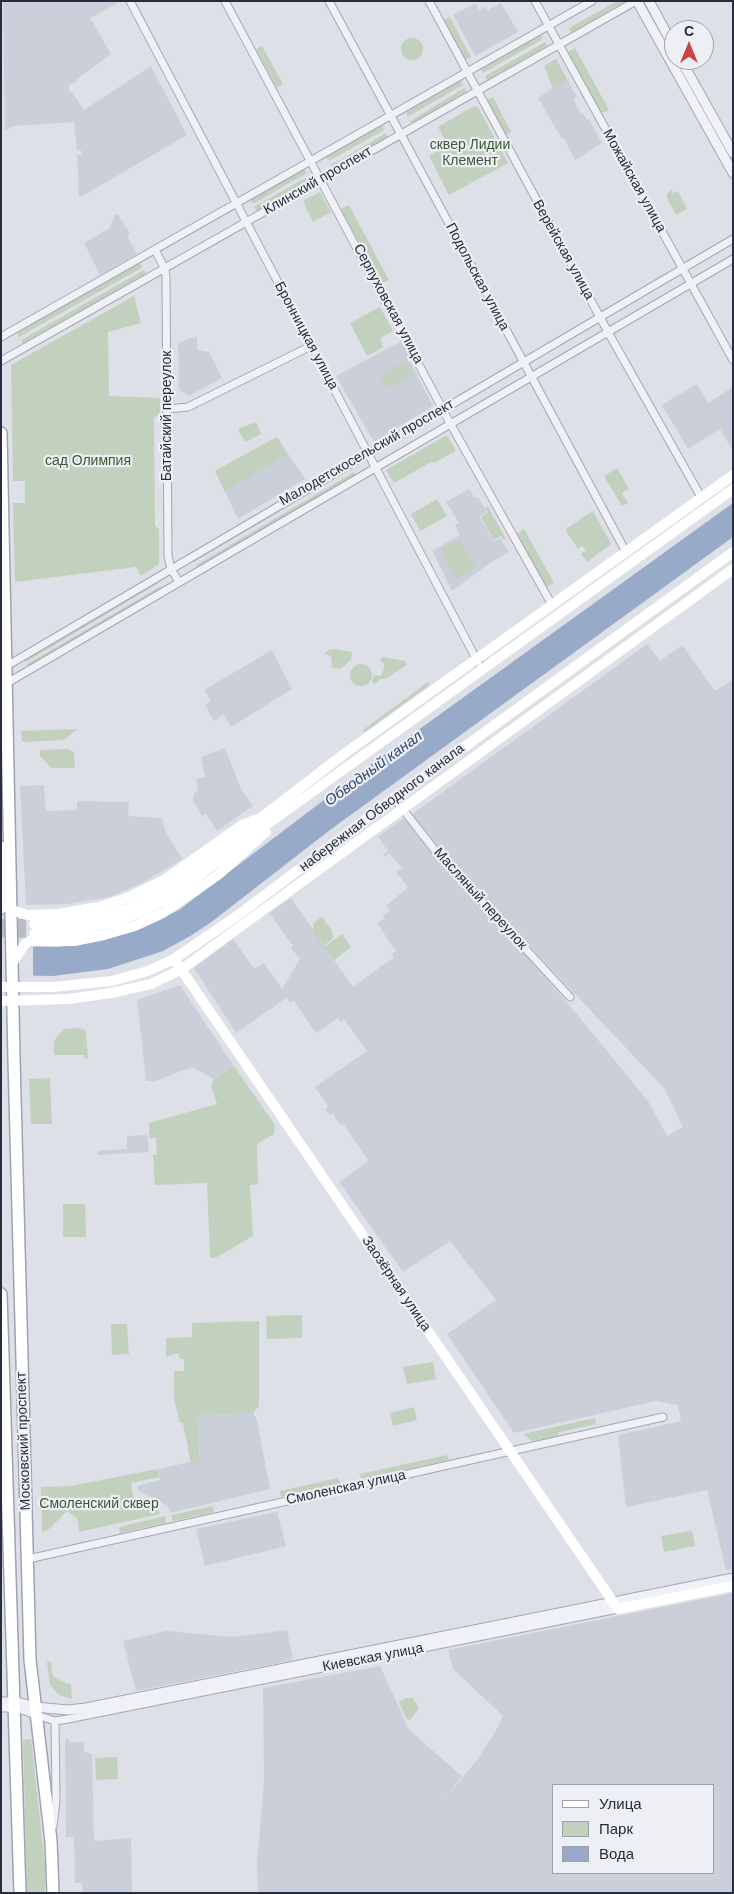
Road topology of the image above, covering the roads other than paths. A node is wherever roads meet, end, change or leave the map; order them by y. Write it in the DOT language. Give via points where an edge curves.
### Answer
graph roads {
  1 [pos="130,1"];
  2 [pos="225,1"];
  3 [pos="329,1"];
  4 [pos="429,1"];
  5 [pos="535,1"];
  6 [pos="592,1"];
  7 [pos="636,1"];
  8 [pos="649,1"];
  9 [pos="549,26"];
  10 [pos="664,28"];
  11 [pos="559,44"];
  12 [pos="687,70"];
  13 [pos="468,72"];
  14 [pos="476,92"];
  15 [pos="390,116"];
  16 [pos="401,134"];
  17 [pos="733,153"];
  18 [pos="311,161"];
  19 [pos="733,173"];
  20 [pos="321,180"];
  21 [pos="236,204"];
  22 [pos="246,223"];
  23 [pos="733,239"];
  24 [pos="155,250"];
  25 [pos="733,259"];
  26 [pos="682,268"];
  27 [pos="165,269"];
  28 [pos="691,283"];
  29 [pos="599,317"];
  30 [pos="608,332"];
  31 [pos="1,337"];
  32 [pos="311,346"];
  33 [pos="733,360"];
  34 [pos="1,361"];
  35 [pos="522,362"];
  36 [pos="530,377"];
  37 [pos="444,408"];
  38 [pos="167,409"];
  39 [pos="450,423"];
  40 [pos="1,433"];
  41 [pos="367,453"];
  42 [pos="375,468"];
  43 [pos="733,474"];
  44 [pos="733,489"];
  45 [pos="701,497"];
  46 [pos="626,552"];
  47 [pos="733,552"];
  48 [pos="171,568"];
  49 [pos="733,569"];
  50 [pos="179,582"];
  51 [pos="552,605"];
  52 [pos="476,659"];
  53 [pos="4,667"];
  54 [pos="482,670"];
  55 [pos="7,683"];
  56 [pos="394,798"];
  57 [pos="402,809"];
  58 [pos="257,819"];
  59 [pos="271,824"];
  60 [pos="1,847"];
  61 [pos="7,909"];
  62 [pos="18,947"];
  63 [pos="174,959"];
  64 [pos="182,969"];
  65 [pos="14,981"];
  66 [pos="1,987"];
  67 [pos="570,997"];
  68 [pos="1,1001"];
  69 [pos="14,1001"];
  70 [pos="1,1294"];
  71 [pos="664,1416"];
  72 [pos="510,1452"];
  73 [pos="28,1559"];
  74 [pos="733,1578"];
  75 [pos="733,1586"];
  76 [pos="615,1606"];
  77 [pos="1,1701"];
  78 [pos="15,1705"];
  79 [pos="1,1708"];
  80 [pos="35,1711"];
  81 [pos="55,1721"];
  82 [pos="51,1841"];
  83 [pos="20,1893"];
  84 [pos="53,1893"];
  1 -- 21 [label="street, Бронницкая улица"];
  2 -- 18 [label="street, Серпуховская улица"];
  3 -- 15 [label="street, Подольская улица"];
  4 -- 13 [label="street, Верейская улица"];
  5 -- 9 [label="street, Можайская улица"];
  6 -- 9 [label="street, Клинский проспект"];
  7 -- 11 [label="street, Клинский проспект"];
  7 -- 19 [label="street"];
  8 -- 10 [label="street"];
  9 -- 11 [label="street, Можайская улица"];
  9 -- 13 [label="street, Клинский проспект"];
  11 -- 14 [label="street, Клинский проспект"];
  11 -- 26 [label="street, Можайская улица"];
  12 -- 17 [label="street"];
  13 -- 14 [label="street, Верейская улица"];
  13 -- 15 [label="street, Клинский проспект"];
  14 -- 16 [label="street, Клинский проспект"];
  14 -- 29 [label="street, Верейская улица"];
  15 -- 16 [label="street, Подольская улица"];
  15 -- 18 [label="street, Клинский проспект"];
  16 -- 20 [label="street, Клинский проспект"];
  16 -- 35 [label="street, Подольская улица"];
  18 -- 20 [label="street, Серпуховская улица"];
  18 -- 21 [label="street, Клинский проспект"];
  20 -- 22 [label="street, Клинский проспект"];
  20 -- 37 [label="street, Серпуховская улица"];
  21 -- 22 [label="street, Бронницкая улица"];
  21 -- 24 [label="street, Клинский проспект"];
  22 -- 27 [label="street, Клинский проспект"];
  22 -- 32 [label="street, Бронницкая улица"];
  23 -- 26 [label="street, Малодетскосельский проспект"];
  24 -- 27 [label="street, Батайский переулок"];
  24 -- 31 [label="street, Клинский проспект"];
  25 -- 28 [label="street, Малодетскосельский проспект"];
  26 -- 28 [label="street, Можайская улица"];
  26 -- 29 [label="street, Малодетскосельский проспект"];
  27 -- 34 [label="street, Клинский проспект"];
  27 -- 38 [label="street, Батайский переулок"];
  28 -- 30 [label="street, Малодетскосельский проспект"];
  28 -- 33 [label="street, Можайская улица"];
  29 -- 30 [label="street, Верейская улица"];
  29 -- 35 [label="street, Малодетскосельский проспект"];
  30 -- 36 [label="street, Малодетскосельский проспект"];
  30 -- 45 [label="street, Верейская улица"];
  32 -- 38 [label="street" via="188,407"];
  32 -- 41 [label="street, Бронницкая улица"];
  35 -- 36 [label="street, Подольская улица"];
  35 -- 37 [label="street, Малодетскосельский проспект"];
  36 -- 39 [label="street, Малодетскосельский проспект"];
  36 -- 46 [label="street, Подольская улица"];
  37 -- 39 [label="street, Серпуховская улица"];
  37 -- 41 [label="street, Малодетскосельский проспект"];
  38 -- 48 [label="street, Батайский переулок" via="168,556"];
  39 -- 42 [label="street, Малодетскосельский проспект"];
  39 -- 51 [label="street, Серпуховская улица"];
  40 -- 53 [label="main road"];
  41 -- 42 [label="street, Бронницкая улица"];
  41 -- 48 [label="street, Малодетскосельский проспект"];
  42 -- 50 [label="street, Малодетскосельский проспект"];
  42 -- 52 [label="street, Бронницкая улица"];
  43 -- 45 [label="main road"];
  44 -- 54 [label="main road"];
  45 -- 46 [label="main road"];
  46 -- 51 [label="main road"];
  47 -- 56 [label="main road, набережная Обводного канала"];
  48 -- 50 [label="street, Батайский переулок"];
  48 -- 53 [label="street, Малодетскосельский проспект"];
  49 -- 57 [label="main road, набережная Обводного канала"];
  50 -- 55 [label="street, Малодетскосельский проспект"];
  51 -- 52 [label="main road"];
  52 -- 54 [label="street, Бронницкая улица"];
  52 -- 58 [label="main road"];
  53 -- 55 [label="main road"];
  54 -- 59 [label="main road"];
  55 -- 61 [label="main road"];
  56 -- 57 [label="street, Масляный переулок"];
  56 -- 63 [label="main road, набережная Обводного канала" via="237,916"];
  57 -- 64 [label="main road, набережная Обводного канала"];
  57 -- 67 [label="street, Масляный переулок" via="437,853"];
  58 -- 59 [label="main road" via="187,876 143,903 86,920 34,928 87,928 146,910 172,896"];
  58 -- 61 [label="main road" via="242,825 164,880 127,898 58,914 27,915"];
  59 -- 62 [label="main road" via="262,837 218,875 189,897 149,920 97,937 30,942"];
  60 -- 61 [label="main road"];
  61 -- 62 [label="main road"];
  62 -- 65 [label="main road, Московский проспект" via="13,962"];
  63 -- 64 [label="main road, Заозёрная улица"];
  63 -- 65 [label="main road, набережная Обводного канала" via="148,971 70,986"];
  64 -- 69 [label="main road, набережная Обводного канала" via="151,984 111,994"];
  64 -- 72 [label="main road, Заозёрная улица"];
  65 -- 66 [label="main road, набережная Обводного канала"];
  65 -- 69 [label="main road, Московский проспект"];
  68 -- 69 [label="main road, набережная Обводного канала"];
  69 -- 73 [label="main road, Московский проспект"];
  70 -- 78 [label="main road, Московский проспект"];
  71 -- 72 [label="street, Смоленская улица"];
  72 -- 73 [label="street, Смоленская улица"];
  72 -- 76 [label="main road, Заозёрная улица"];
  73 -- 80 [label="main road, Московский проспект"];
  74 -- 76 [label="street, Киевская улица"];
  75 -- 76 [label="main road, Киевская улица"];
  76 -- 80 [label="street, Киевская улица" via="86,1708"];
  76 -- 81 [label="street, Киевская улица"];
  77 -- 78 [label="street"];
  78 -- 79 [label="street"];
  78 -- 80 [label="street, Киевская улица"];
  78 -- 83 [label="main road, Московский проспект"];
  80 -- 81 [label="street, Киевская улица"];
  80 -- 82 [label="main road, Московский проспект"];
  81 -- 82 [label="street" via="56,1801"];
  82 -- 84 [label="main road, Московский проспект"];
}
